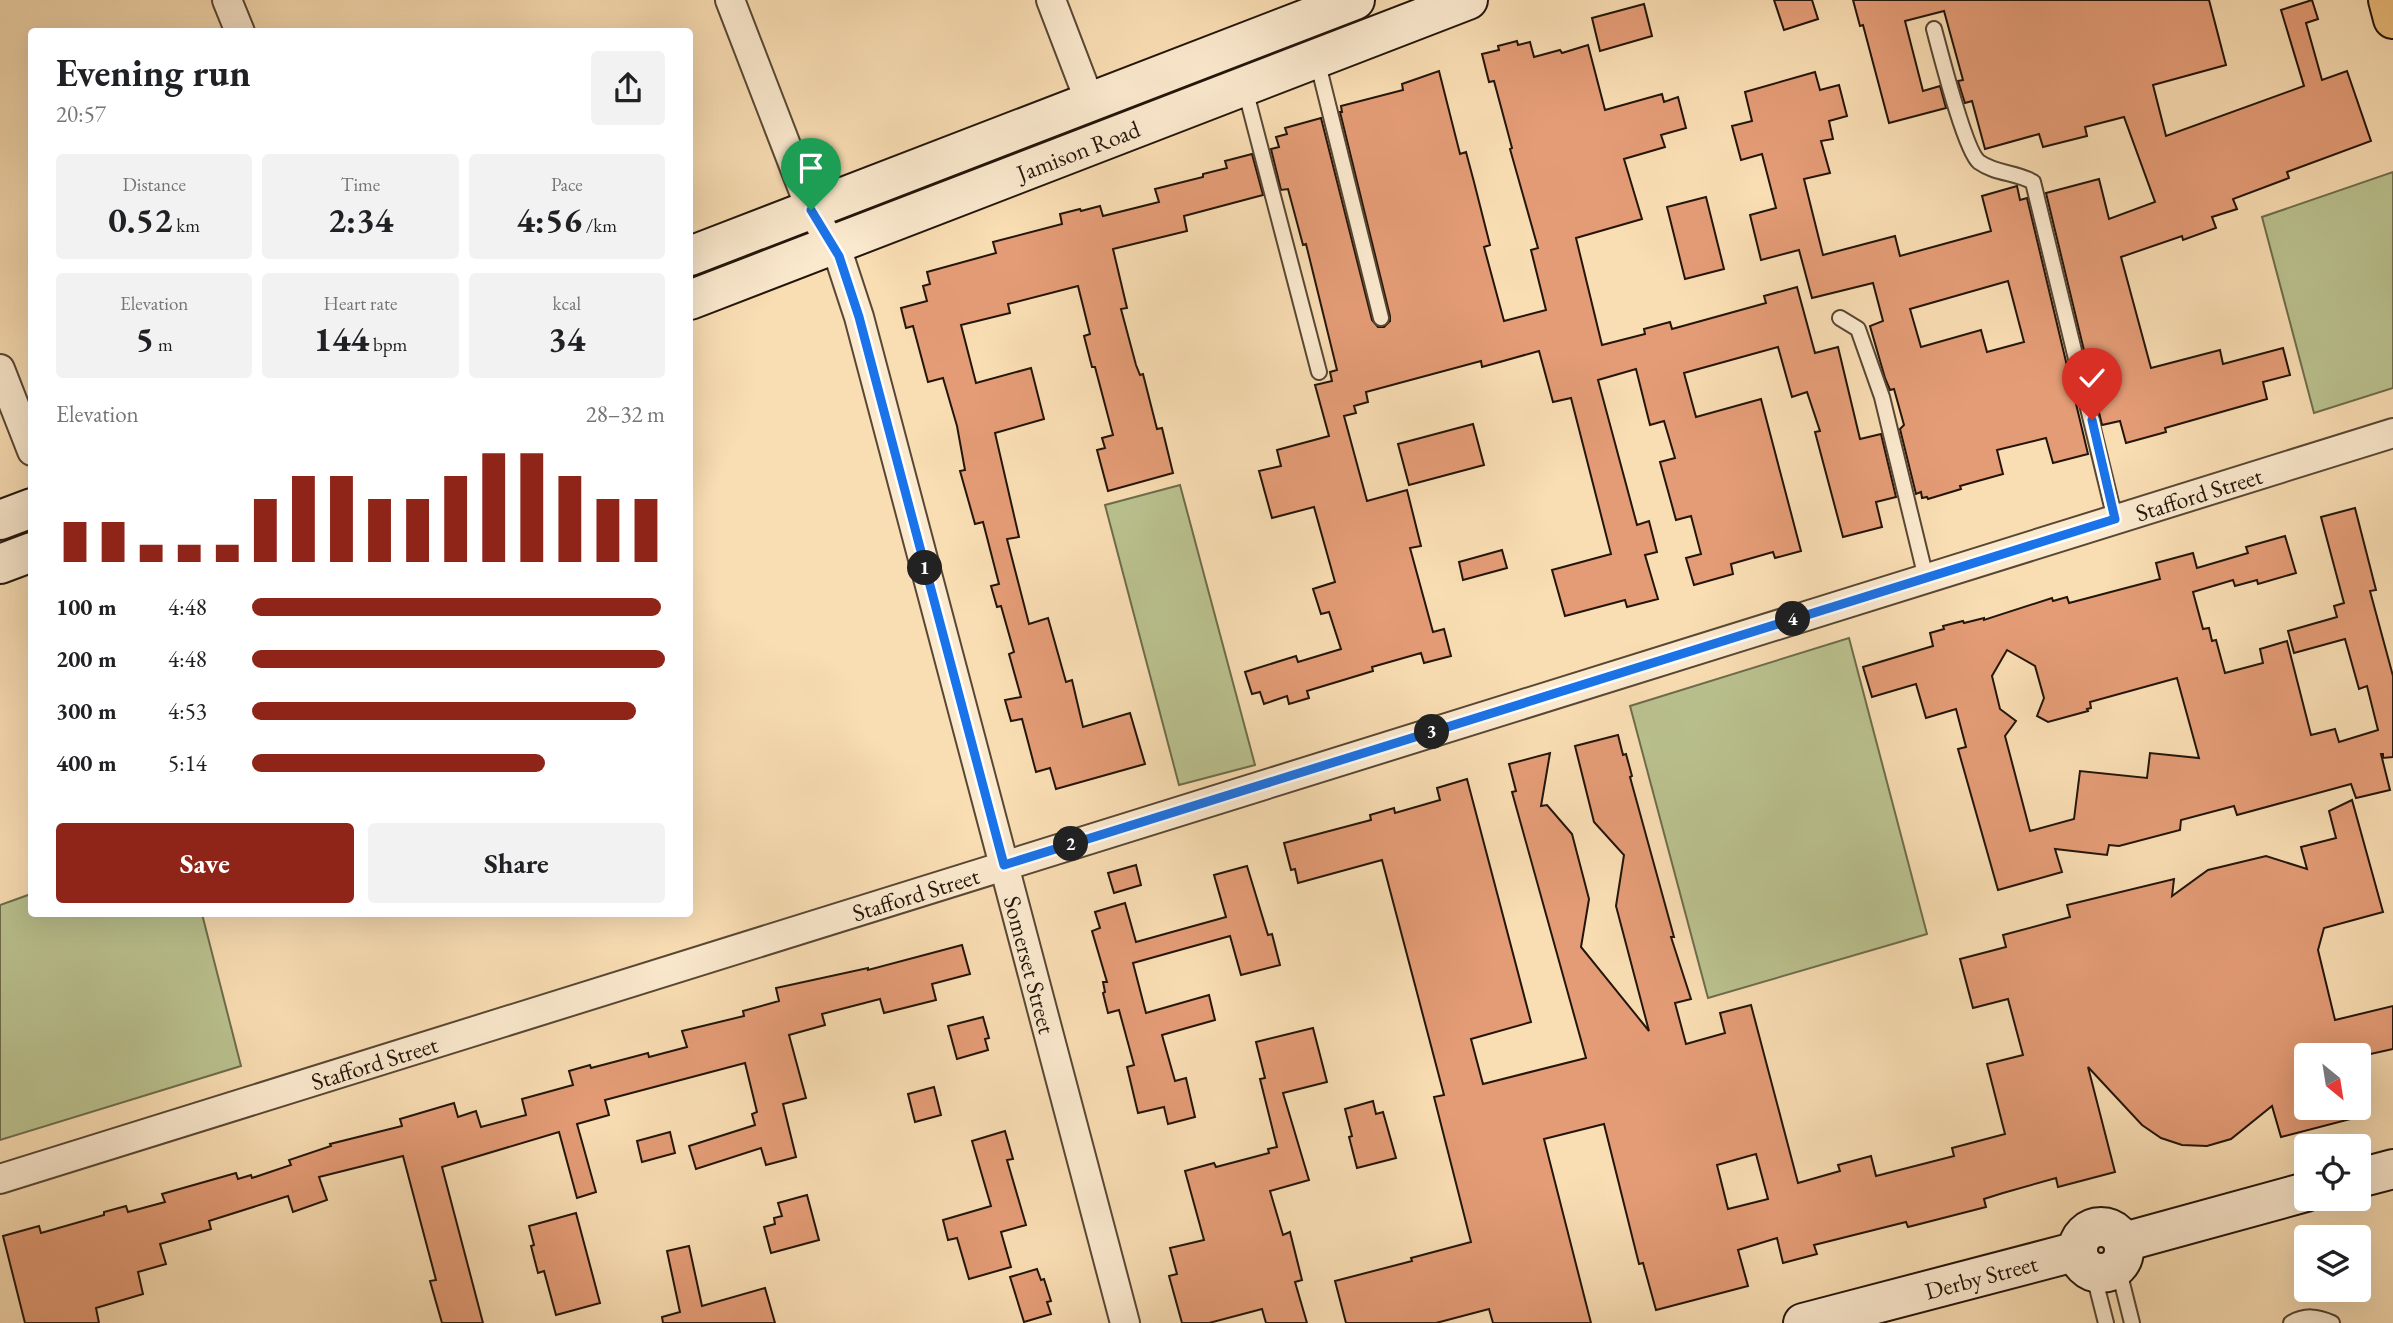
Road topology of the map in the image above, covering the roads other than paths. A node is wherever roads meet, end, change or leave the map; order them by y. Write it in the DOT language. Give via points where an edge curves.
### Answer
graph roads {
  1 [pos="227,0"];
  2 [pos="730,0"];
  3 [pos="1051,0"];
  4 [pos="1355,0"];
  5 [pos="1468,0"];
  6 [pos="2388,0"];
  7 [pos="2393,19"];
  8 [pos="238,28"];
  9 [pos="1934,29"];
  10 [pos="1317,59"];
  11 [pos="1244,87"];
  12 [pos="1090,102"];
  13 [pos="1105,142"];
  14 [pos="811,210"];
  15 [pos="833,243"];
  16 [pos="693,255"];
  17 [pos="693,299"];
  18 [pos="1381,318"];
  19 [pos="1840,318"];
  20 [pos="0,369"];
  21 [pos="1319,372"];
  22 [pos="2393,433"];
  23 [pos="28,440"];
  24 [pos="28,510"];
  25 [pos="2115,519"];
  26 [pos="0,520"];
  27 [pos="28,554"];
  28 [pos="0,564"];
  29 [pos="1926,578"];
  30 [pos="1004,865"];
  31 [pos="2393,1168"];
  32 [pos="2371,1174"];
  33 [pos="0,1179"];
  34 [pos="2294,1196"];
  35 [pos="2103,1258"];
  36 [pos="1125,1323"];
  37 [pos="1803,1323"];
  38 [pos="2106,1323"];
  39 [pos="2132,1323"];
  40 [pos="2291,1323"];
  41 [pos="2332,1323"];
  1 -- 8 [label="street"];
  2 -- 14 [label="street, Somerset Street"];
  3 -- 12 [label="street"];
  4 -- 12 [label="main road, Jamison Road"];
  5 -- 10 [label="main road, Jamison Road"];
  6 -- 7 [label="highway"];
  9 -- 25 [label="lane" via="1976,160 1998,173 2033,182"];
  10 -- 11 [label="main road, Jamison Road"];
  10 -- 18 [label="lane"];
  11 -- 13 [label="main road, Jamison Road"];
  11 -- 21 [label="lane"];
  12 -- 13 [label="main road"];
  12 -- 14 [label="main road, Jamison Road"];
  13 -- 15 [label="main road, Jamison Road"];
  14 -- 15 [label="street, Somerset Street"];
  14 -- 16 [label="main road, Jamison Road"];
  15 -- 17 [label="main road, Jamison Road"];
  15 -- 30 [label="street, Somerset Street" via="859,317"];
  19 -- 29 [label="lane" via="1858,329 1882,397"];
  20 -- 23 [label="street"];
  22 -- 25 [label="street, Stafford Street"];
  24 -- 26 [label="main road"];
  25 -- 29 [label="street, Stafford Street"];
  27 -- 28 [label="main road"];
  29 -- 30 [label="street, Stafford Street"];
  30 -- 33 [label="street, Stafford Street"];
  30 -- 36 [label="street, Somerset Street"];
  31 -- 32 [label="main road"];
  34 -- 35 [label="main road, Derby Street"];
  35 -- 37 [label="main road, Derby Street"];
  35 -- 38 [label="lane"];
  35 -- 39 [label="lane"];
  40 -- 41 [label="lane" via="2310,1316"];
}
